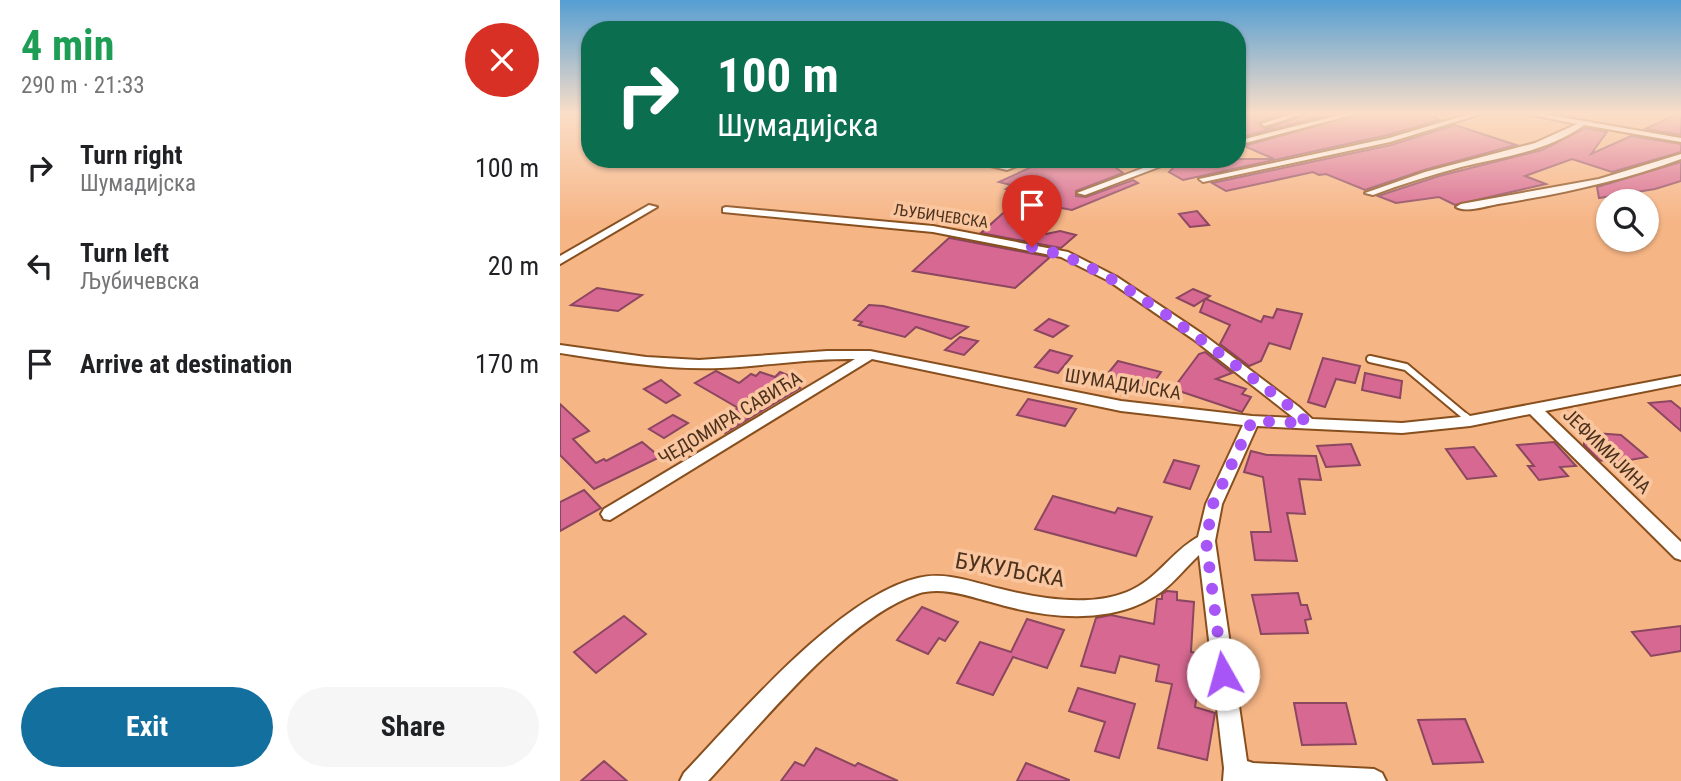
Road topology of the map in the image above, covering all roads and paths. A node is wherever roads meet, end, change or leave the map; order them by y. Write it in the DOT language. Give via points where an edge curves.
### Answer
graph roads {
  1 [pos="1344,150"];
  2 [pos="1512,150"];
  3 [pos="1681,156"];
  4 [pos="1152,168"];
  5 [pos="1203,179"];
  6 [pos="1082,193"];
  7 [pos="1370,193"];
  8 [pos="652,207"];
  9 [pos="1461,207"];
  10 [pos="726,210"];
  11 [pos="560,261"];
  12 [pos="560,349"];
  13 [pos="870,355"];
  14 [pos="1370,359"];
  15 [pos="1681,380"];
  16 [pos="1534,409"];
  17 [pos="1252,421"];
  18 [pos="1470,421"];
  19 [pos="1307,423"];
  20 [pos="610,514"];
  21 [pos="1206,541"];
  22 [pos="1681,552"];
  23 [pos="1236,774"];
  24 [pos="692,781"];
  25 [pos="1374,781"];
  1 -- 5 [label="street"];
  2 -- 7 [label="street"];
  3 -- 9 [label="street" via="1600,182"];
  4 -- 6 [label="street"];
  8 -- 11 [label="street"];
  10 -- 19 [label="street, ЉУБИЧЕВСКА" via="933,229 1064,254 1113,278 1187,329"];
  12 -- 13 [label="street, ШУМАДИЈСКА" via="700,365"];
  13 -- 17 [label="street, ШУМАДИЈСКА" via="1121,406"];
  13 -- 20 [label="street, ЧЕДОМИРА САВИЋА"];
  14 -- 18 [label="lane" via="1406,367"];
  15 -- 16 [label="street, ШУМАДИЈСКА"];
  16 -- 18 [label="street, ШУМАДИЈСКА"];
  16 -- 22 [label="street, ЈЕФИМИЈИНА"];
  17 -- 19 [label="street, ШУМАДИЈСКА"];
  17 -- 21 [label="street" via="1213,504"];
  18 -- 19 [label="street, ШУМАДИЈСКА" via="1402,428"];
  21 -- 23 [label="street"];
  21 -- 24 [label="street, БУКУЉСКА" via="1142,594 1111,605 1030,603 939,583 907,589 858,617"];
  23 -- 25 [label="street"];
}
